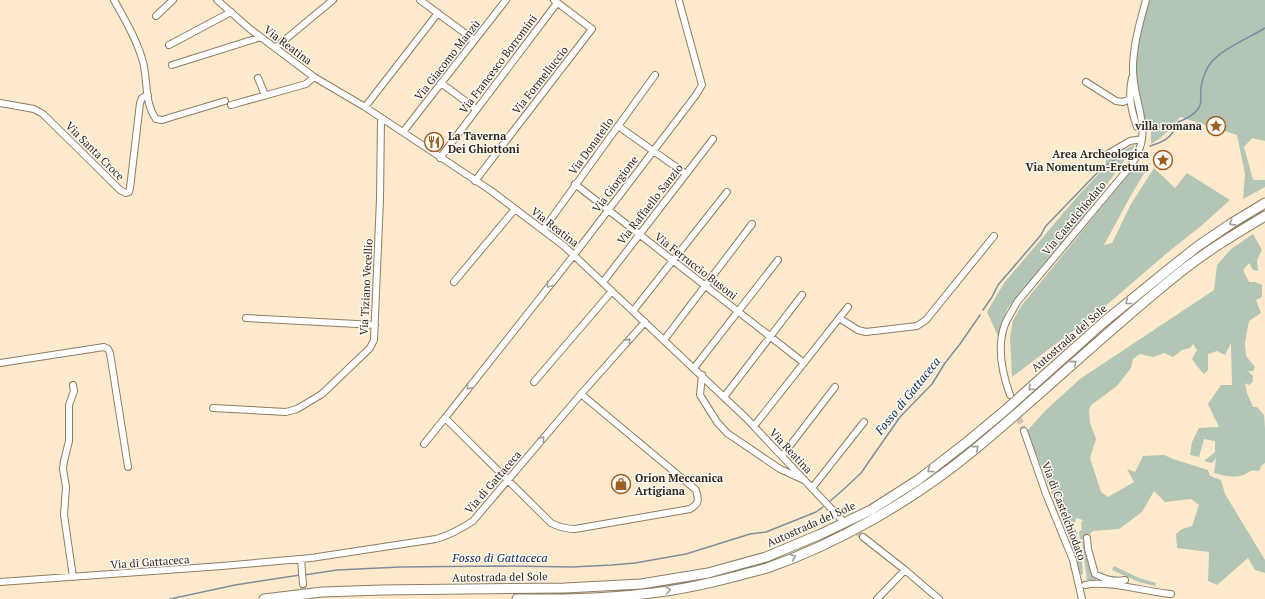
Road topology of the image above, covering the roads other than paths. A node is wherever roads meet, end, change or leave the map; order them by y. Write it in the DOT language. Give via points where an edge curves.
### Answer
graph roads {
  1 [pos="114,0"];
  2 [pos="173,0"];
  3 [pos="217,0"];
  4 [pos="321,0"];
  5 [pos="333,0"];
  6 [pos="420,0"];
  7 [pos="506,0"];
  8 [pos="1146,0"];
  9 [pos="555,1"];
  10 [pos="679,1"];
  11 [pos="327,5"];
  12 [pos="231,12"];
  13 [pos="438,13"];
  14 [pos="156,16"];
  15 [pos="261,36"];
  16 [pos="474,40"];
  17 [pos="169,46"];
  18 [pos="275,48"];
  19 [pos="172,65"];
  20 [pos="1133,69"];
  21 [pos="655,74"];
  22 [pos="314,77"];
  23 [pos="258,78"];
  24 [pos="1086,82"];
  25 [pos="441,83"];
  26 [pos="265,95"];
  27 [pos="148,96"];
  28 [pos="1130,99"];
  29 [pos="225,101"];
  30 [pos="0,103"];
  31 [pos="231,105"];
  32 [pos="365,107"];
  33 [pos="476,109"];
  34 [pos="381,118"];
  35 [pos="618,126"];
  36 [pos="1137,127"];
  37 [pos="403,132"];
  38 [pos="714,139"];
  39 [pos="1142,139"];
  40 [pos="652,151"];
  41 [pos="1100,153"];
  42 [pos="440,158"];
  43 [pos="686,174"];
  44 [pos="475,180"];
  45 [pos="575,184"];
  46 [pos="727,192"];
  47 [pos="1265,203"];
  48 [pos="515,209"];
  49 [pos="608,210"];
  50 [pos="1265,216"];
  51 [pos="752,224"];
  52 [pos="543,230"];
  53 [pos="640,235"];
  54 [pos="994,236"];
  55 [pos="574,254"];
  56 [pos="673,260"];
  57 [pos="778,260"];
  58 [pos="454,282"];
  59 [pos="603,282"];
  60 [pos="705,286"];
  61 [pos="612,291"];
  62 [pos="802,295"];
  63 [pos="848,307"];
  64 [pos="633,311"];
  65 [pos="738,312"];
  66 [pos="246,318"];
  67 [pos="839,318"];
  68 [pos="645,322"];
  69 [pos="375,325"];
  70 [pos="770,337"];
  71 [pos="664,340"];
  72 [pos="0,363"];
  73 [pos="804,363"];
  74 [pos="694,368"];
  75 [pos="702,376"];
  76 [pos="534,382"];
  77 [pos="73,385"];
  78 [pos="835,387"];
  79 [pos="581,394"];
  80 [pos="1010,395"];
  81 [pos="724,397"];
  82 [pos="213,408"];
  83 [pos="445,418"];
  84 [pos="864,422"];
  85 [pos="754,426"];
  86 [pos="1024,431"];
  87 [pos="424,444"];
  88 [pos="782,456"];
  89 [pos="128,467"];
  90 [pos="508,479"];
  91 [pos="806,482"];
  92 [pos="812,488"];
  93 [pos="841,519"];
  94 [pos="863,537"];
  95 [pos="1087,538"];
  96 [pos="301,559"];
  97 [pos="905,570"];
  98 [pos="73,577"];
  99 [pos="1125,580"];
  100 [pos="0,582"];
  101 [pos="303,584"];
  102 [pos="1086,585"];
  103 [pos="1171,594"];
  104 [pos="264,599"];
  105 [pos="517,599"];
  106 [pos="877,599"];
  107 [pos="939,599"];
  108 [pos="1082,599"];
  1 -- 27 [label="street" via="141,56"];
  2 -- 14 [label="street"];
  3 -- 12 [label="street, Via Reatina"];
  4 -- 11 [label="street"];
  5 -- 11 [label="street"];
  6 -- 13 [label="street"];
  7 -- 16 [label="street, Via Giacomo Manzù"];
  8 -- 20 [label="street, Via Castelchiodato" via="1137,35"];
  9 -- 33 [label="street, Via Francesco Borromini"];
  9 -- 44 [label="street, Via Formelluccio" via="592,29"];
  10 -- 40 [label="street, Via Giorgione" via="702,85"];
  11 -- 18 [label="street"];
  12 -- 15 [label="street, Via Reatina"];
  12 -- 17 [label="street"];
  13 -- 16 [label="street"];
  13 -- 32 [label="street"];
  15 -- 18 [label="street, Via Reatina"];
  15 -- 19 [label="street"];
  16 -- 25 [label="street, Via Giacomo Manzù"];
  18 -- 22 [label="street, Via Reatina"];
  20 -- 28 [label="street"];
  20 -- 39 [label="street, Via Castelchiodato" via="1143,123"];
  21 -- 35 [label="street, Via Donatello"];
  22 -- 26 [label="street" via="306,84"];
  22 -- 32 [label="street, Via Reatina"];
  23 -- 26 [label="street"];
  24 -- 28 [label="street" via="1116,101"];
  25 -- 33 [label="street"];
  25 -- 37 [label="street, Via Giacomo Manzù"];
  26 -- 31 [label="street"];
  27 -- 29 [label="street" via="154,117 159,120"];
  27 -- 30 [label="street, Via Santa Croce" via="140,102 130,188 126,193 43,114 34,109"];
  28 -- 36 [label="street"];
  32 -- 34 [label="street, Via Reatina"];
  33 -- 42 [label="street, Via Francesco Borromini"];
  34 -- 37 [label="street, Via Reatina"];
  34 -- 69 [label="street, Via Tiziano Vecellio"];
  35 -- 40 [label="street"];
  35 -- 45 [label="street, Via Donatello"];
  37 -- 42 [label="street, Via Reatina"];
  38 -- 43 [label="street, Via Raffaello Sanzio"];
  39 -- 41 [label="street" via="1130,141 1106,155"];
  39 -- 80 [label="street, Via Castelchiodato" via="1137,156 1129,168 1017,302 1011,313 1004,327 1001,353 1004,377"];
  40 -- 43 [label="street"];
  40 -- 49 [label="street, Via Giorgione"];
  42 -- 44 [label="street, Via Reatina"];
  43 -- 53 [label="street, Via Raffaello Sanzio"];
  44 -- 48 [label="street, Via Reatina"];
  45 -- 49 [label="street, Via Ferruccio Busoni"];
  45 -- 52 [label="street, Via Donatello"];
  46 -- 56 [label="street"];
  47 -- 104 [label="highway, Autostrada del Sole, one-way" via="1180,260 1105,321 996,418 918,480 871,510 766,557 708,573 641,584 565,588 322,592"];
  48 -- 52 [label="street, Via Reatina"];
  48 -- 58 [label="street"];
  49 -- 53 [label="street, Via Ferruccio Busoni"];
  49 -- 55 [label="street, Via Giorgione"];
  105 -- 50 [label="highway, Autostrada del Sole, one-way" via="644,594 709,583 766,568 824,545 862,526 923,489 973,451 1179,273"];
  51 -- 60 [label="street"];
  52 -- 55 [label="street, Via Reatina"];
  53 -- 56 [label="street, Via Ferruccio Busoni"];
  53 -- 59 [label="street, Via Raffaello Sanzio"];
  54 -- 67 [label="street" via="926,320 918,326 866,332"];
  55 -- 59 [label="street, Via Reatina"];
  55 -- 83 [label="street, Via Giorgione, one-way"];
  56 -- 60 [label="street, Via Ferruccio Busoni"];
  56 -- 64 [label="street"];
  57 -- 65 [label="street"];
  59 -- 61 [label="street, Via Reatina"];
  60 -- 65 [label="street, Via Ferruccio Busoni"];
  60 -- 71 [label="street"];
  61 -- 64 [label="street, Via Reatina"];
  61 -- 76 [label="street"];
  62 -- 70 [label="street"];
  63 -- 67 [label="street"];
  64 -- 68 [label="street, Via Reatina"];
  65 -- 70 [label="street, Via Ferruccio Busoni"];
  65 -- 74 [label="street"];
  66 -- 69 [label="street"];
  67 -- 73 [label="street"];
  68 -- 71 [label="street, Via Reatina"];
  79 -- 68 [label="street, Via di Gattaceca, one-way"];
  69 -- 82 [label="street, Via Tiziano Vecellio" via="374,340 370,348 324,392 296,409 286,412"];
  70 -- 73 [label="street, Via Ferruccio Busoni"];
  70 -- 81 [label="street"];
  71 -- 74 [label="street, Via Reatina"];
  72 -- 89 [label="street" via="104,346 108,349"];
  73 -- 85 [label="street"];
  74 -- 75 [label="street, Via Reatina"];
  75 -- 81 [label="street, Via Reatina"];
  75 -- 91 [label="street" via="700,395 717,422 727,432 780,469"];
  77 -- 98 [label="street" via="74,391 69,405 69,442 63,469 66,487 64,515"];
  78 -- 88 [label="street"];
  90 -- 79 [label="street, Via di Gattaceca, one-way"];
  79 -- 90 [label="street" via="696,490 698,502 695,506 690,509 568,529 551,522"];
  81 -- 85 [label="street, Via Reatina"];
  83 -- 87 [label="street, Via Giorgione"];
  83 -- 90 [label="street"];
  84 -- 92 [label="street"];
  85 -- 88 [label="street, Via Reatina"];
  86 -- 108 [label="street, Via di Castelchiodato" via="1073,560"];
  88 -- 91 [label="street, Via Reatina"];
  90 -- 96 [label="street, Via di Gattaceca" via="473,521 450,535"];
  91 -- 92 [label="street, Via Reatina"];
  92 -- 93 [label="street, Via Reatina"];
  94 -- 97 [label="street"];
  95 -- 99 [label="street" via="1094,574 1102,578"];
  96 -- 98 [label="street, Via di Gattaceca"];
  96 -- 101 [label="street"];
  97 -- 106 [label="street"];
  97 -- 107 [label="street"];
  98 -- 100 [label="street, Via di Gattaceca"];
  102 -- 103 [label="street" via="1110,585"];
}
